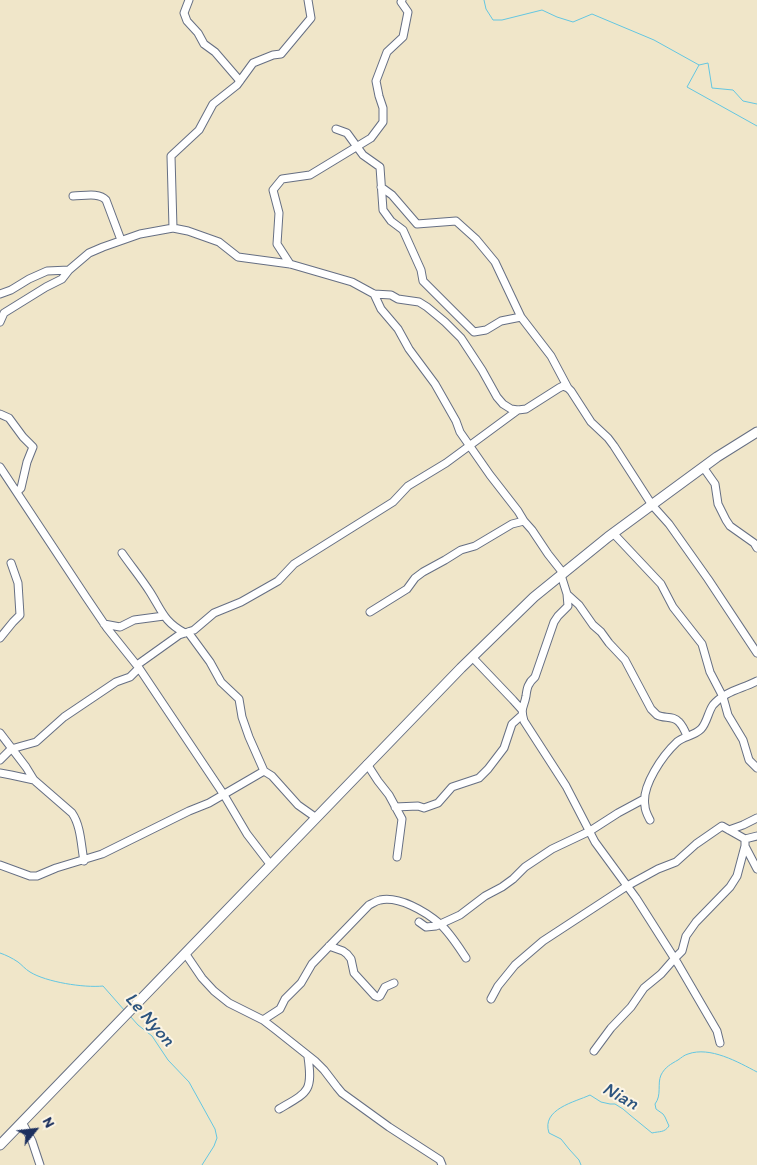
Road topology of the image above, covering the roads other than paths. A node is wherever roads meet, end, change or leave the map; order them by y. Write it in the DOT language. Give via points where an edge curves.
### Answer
graph roads {
  1 [pos="189,0"];
  2 [pos="308,0"];
  3 [pos="402,0"];
  4 [pos="240,81"];
  5 [pos="336,129"];
  6 [pos="357,147"];
  7 [pos="381,187"];
  8 [pos="73,196"];
  9 [pos="173,228"];
  10 [pos="121,240"];
  11 [pos="290,264"];
  12 [pos="69,270"];
  13 [pos="0,294"];
  14 [pos="374,294"];
  15 [pos="521,318"];
  16 [pos="0,322"];
  17 [pos="568,388"];
  18 [pos="518,410"];
  19 [pos="0,414"];
  20 [pos="757,432"];
  21 [pos="470,446"];
  22 [pos="0,466"];
  23 [pos="703,466"];
  24 [pos="17,492"];
  25 [pos="652,504"];
  26 [pos="524,521"];
  27 [pos="613,533"];
  28 [pos="757,548"];
  29 [pos="122,553"];
  30 [pos="11,563"];
  31 [pos="562,574"];
  32 [pos="566,594"];
  33 [pos="370,612"];
  34 [pos="164,616"];
  35 [pos="104,624"];
  36 [pos="186,633"];
  37 [pos="0,638"];
  38 [pos="757,653"];
  39 [pos="472,657"];
  40 [pos="138,667"];
  41 [pos="757,681"];
  42 [pos="723,697"];
  43 [pos="522,712"];
  44 [pos="0,733"];
  45 [pos="687,736"];
  46 [pos="12,749"];
  47 [pos="0,760"];
  48 [pos="367,764"];
  49 [pos="757,768"];
  50 [pos="264,771"];
  51 [pos="0,773"];
  52 [pos="34,780"];
  53 [pos="224,795"];
  54 [pos="644,799"];
  55 [pos="396,807"];
  56 [pos="315,818"];
  57 [pos="757,818"];
  58 [pos="650,820"];
  59 [pos="729,830"];
  60 [pos="590,831"];
  61 [pos="757,836"];
  62 [pos="745,842"];
  63 [pos="397,857"];
  64 [pos="84,861"];
  65 [pos="270,864"];
  66 [pos="0,865"];
  67 [pos="757,869"];
  68 [pos="627,886"];
  69 [pos="419,922"];
  70 [pos="440,924"];
  71 [pos="329,946"];
  72 [pos="185,954"];
  73 [pos="466,958"];
  74 [pos="675,958"];
  75 [pos="394,983"];
  76 [pos="491,999"];
  77 [pos="262,1020"];
  78 [pos="720,1043"];
  79 [pos="594,1052"];
  80 [pos="308,1056"];
  81 [pos="279,1109"];
  82 [pos="22,1122"];
  83 [pos="0,1145"];
  84 [pos="40,1165"];
  85 [pos="442,1165"];
  1 -- 4 [label="street" via="184,13 187,21"];
  2 -- 4 [label="street" via="311,18 282,54 253,63"];
  3 -- 6 [label="street" via="408,12 403,37 387,52 376,82 383,122 371,138"];
  4 -- 9 [label="street" via="214,104 200,130 171,156"];
  5 -- 6 [label="street" via="347,133"];
  6 -- 7 [label="street" via="380,168"];
  6 -- 11 [label="street" via="310,175 282,179 273,190 279,213 277,244"];
  7 -- 15 [label="street" via="417,224 456,221 476,238 495,262"];
  7 -- 15 [label="street" via="383,210 390,221 402,230 423,281 474,332 486,330 501,321"];
  8 -- 10 [label="street" via="103,197"];
  9 -- 10 [label="street"];
  9 -- 11 [label="street" via="219,242 238,257"];
  10 -- 12 [label="street" via="89,253"];
  11 -- 14 [label="street" via="352,282"];
  12 -- 13 [label="street" via="47,271"];
  12 -- 16 [label="street" via="62,279 4,313"];
  14 -- 18 [label="street" via="391,295 427,307 461,338 503,404"];
  14 -- 21 [label="street" via="408,349 435,384"];
  15 -- 17 [label="street" via="551,356"];
  17 -- 18 [label="street" via="563,386 526,409"];
  17 -- 25 [label="street" via="591,422 614,446"];
  18 -- 21 [label="street"];
  19 -- 24 [label="street" via="10,418 33,446"];
  20 -- 23 [label="main road"];
  21 -- 26 [label="street"];
  21 -- 36 [label="street" via="408,486 393,502 294,564 278,582 214,614"];
  22 -- 24 [label="street"];
  23 -- 25 [label="main road"];
  23 -- 28 [label="street" via="715,484 718,504 730,526"];
  24 -- 35 [label="street"];
  25 -- 27 [label="main road"];
  25 -- 38 [label="street" via="708,579"];
  26 -- 31 [label="street"];
  26 -- 33 [label="street" via="512,524 423,572 408,589"];
  27 -- 31 [label="main road"];
  27 -- 42 [label="street" via="661,584 673,607 702,644 710,672"];
  29 -- 34 [label="street"];
  30 -- 37 [label="street" via="18,583 20,615"];
  31 -- 32 [label="street"];
  31 -- 39 [label="main road"];
  32 -- 43 [label="street" via="568,606 554,622 535,677 526,689"];
  32 -- 45 [label="street" via="625,660 651,709 657,715 678,720"];
  34 -- 35 [label="street" via="134,620 120,627"];
  34 -- 36 [label="street"];
  35 -- 40 [label="street"];
  36 -- 40 [label="street"];
  36 -- 50 [label="street" via="210,662 221,682 239,699 249,738"];
  39 -- 43 [label="street"];
  39 -- 48 [label="main road"];
  40 -- 46 [label="street" via="130,677 116,682 64,717 36,742"];
  40 -- 53 [label="street"];
  41 -- 42 [label="street"];
  42 -- 45 [label="street" via="713,706 702,728"];
  42 -- 49 [label="street" via="728,715 744,740 749,760"];
  43 -- 55 [label="street" via="512,724 504,748 478,778 452,787 438,803 424,808"];
  43 -- 60 [label="street" via="528,730 566,786"];
  44 -- 46 [label="street"];
  45 -- 54 [label="street" via="655,768"];
  46 -- 47 [label="street"];
  46 -- 52 [label="street"];
  48 -- 55 [label="street"];
  48 -- 56 [label="main road"];
  50 -- 53 [label="street"];
  50 -- 56 [label="street" via="298,806"];
  51 -- 52 [label="street"];
  52 -- 64 [label="street" via="69,809 76,819"];
  53 -- 64 [label="street"];
  53 -- 65 [label="street"];
  54 -- 58 [label="street"];
  54 -- 60 [label="street"];
  55 -- 63 [label="street" via="402,819"];
  56 -- 65 [label="main road"];
  57 -- 59 [label="street"];
  59 -- 62 [label="street"];
  59 -- 68 [label="street" via="722,826 676,862"];
  60 -- 68 [label="street"];
  60 -- 70 [label="street" via="552,850 460,915"];
  61 -- 62 [label="street"];
  62 -- 67 [label="street"];
  62 -- 74 [label="street" via="730,887 696,922 686,936 682,952"];
  64 -- 66 [label="street" via="37,876"];
  65 -- 72 [label="main road"];
  68 -- 74 [label="street"];
  68 -- 76 [label="street" via="543,941 515,965"];
  69 -- 70 [label="street" via="426,927"];
  70 -- 71 [label="street" via="404,902 377,900"];
  70 -- 73 [label="street"];
  71 -- 75 [label="street" via="347,954 354,973 375,996 380,996 385,987"];
  71 -- 77 [label="street" via="280,1009"];
  72 -- 77 [label="street" via="214,991"];
  72 -- 82 [label="main road"];
  74 -- 78 [label="street" via="717,1031"];
  74 -- 79 [label="street" via="644,988"];
  77 -- 80 [label="street"];
  80 -- 81 [label="street" via="309,1087"];
  80 -- 85 [label="street" via="342,1092 440,1160"];
  82 -- 83 [label="main road"];
  82 -- 84 [label="street"];
}
